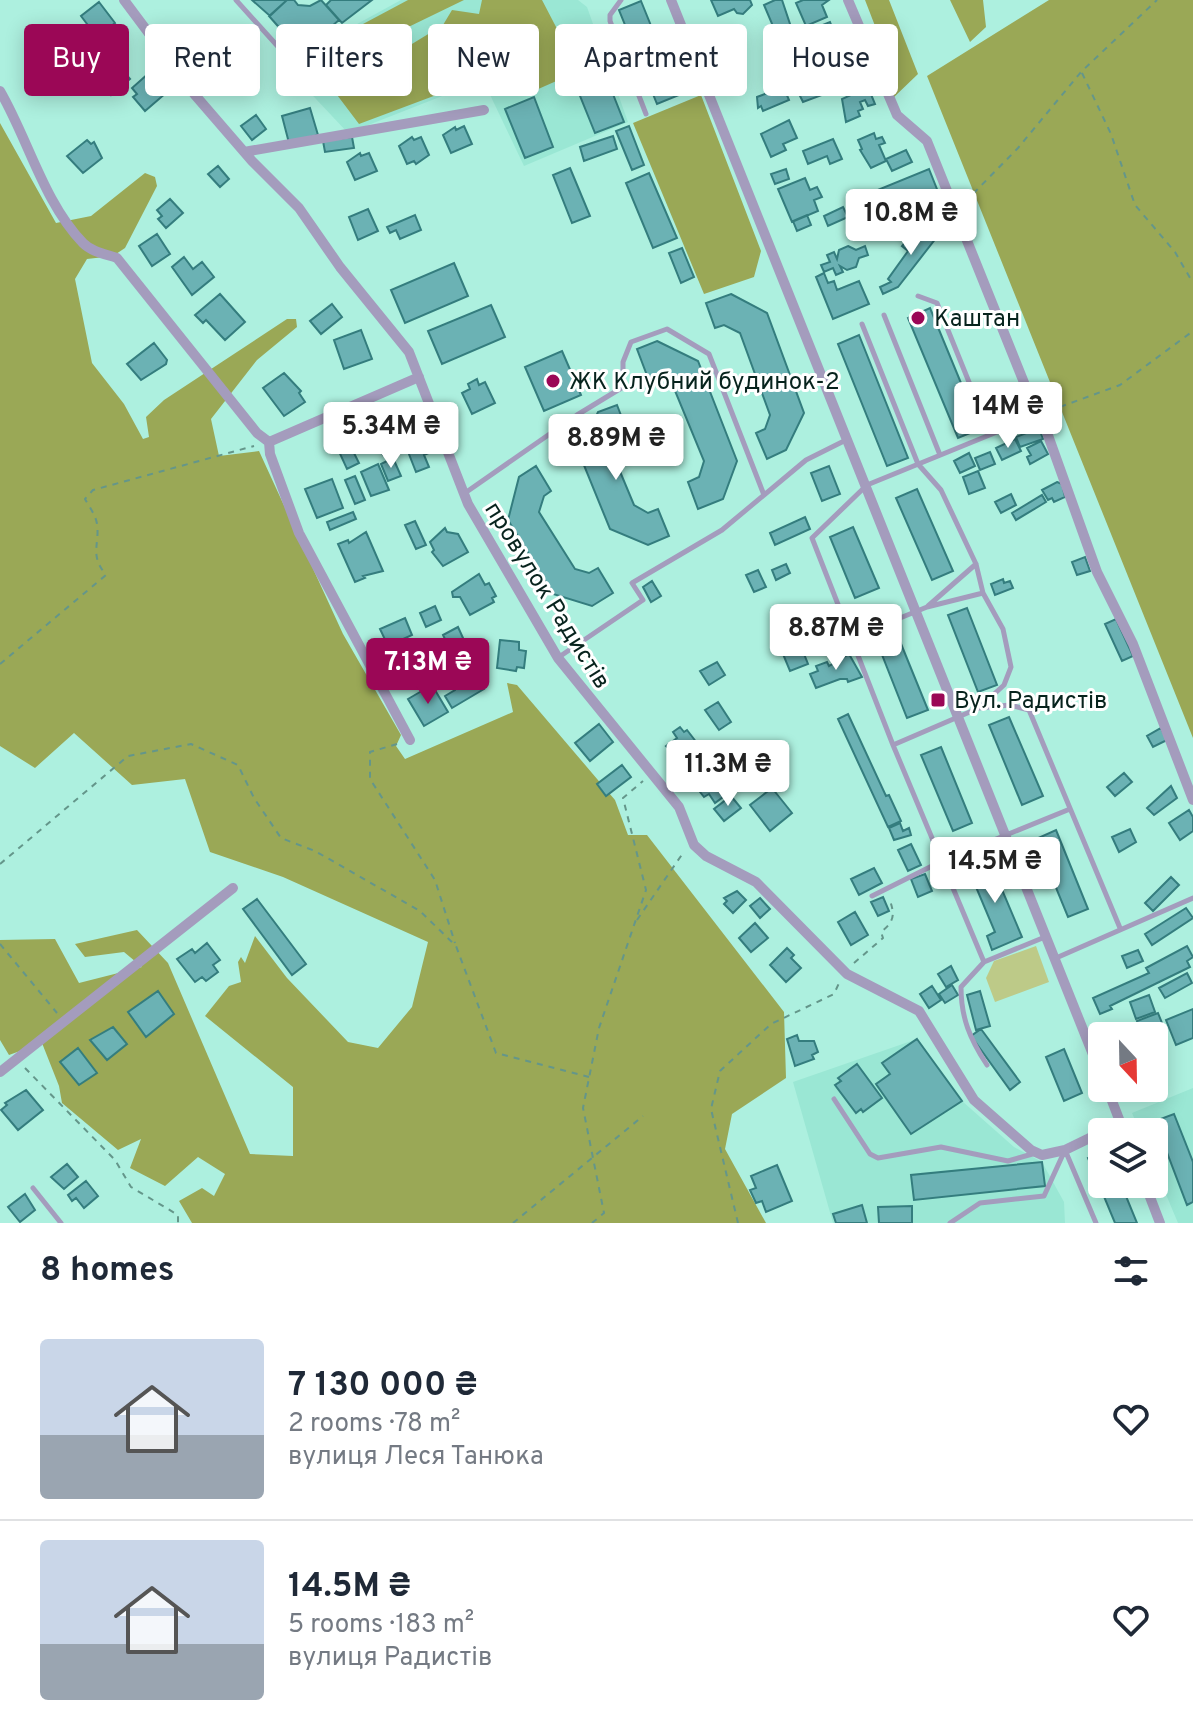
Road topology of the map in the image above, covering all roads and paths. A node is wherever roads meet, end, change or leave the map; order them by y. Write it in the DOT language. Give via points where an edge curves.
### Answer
graph roads {
  1 [pos="124,0"];
  2 [pos="236,0"];
  3 [pos="621,0"];
  4 [pos="671,0"];
  5 [pos="848,0"];
  6 [pos="1157,0"];
  7 [pos="276,44"];
  8 [pos="1081,72"];
  9 [pos="0,91"];
  10 [pos="484,110"];
  11 [pos="646,114"];
  12 [pos="244,152"];
  13 [pos="954,214"];
  14 [pos="1193,283"];
  15 [pos="918,296"];
  16 [pos="884,315"];
  17 [pos="862,324"];
  18 [pos="1193,331"];
  19 [pos="419,377"];
  20 [pos="1037,415"];
  21 [pos="990,434"];
  22 [pos="848,439"];
  23 [pos="269,442"];
  24 [pos="940,455"];
  25 [pos="918,464"];
  26 [pos="867,485"];
  27 [pos="464,493"];
  28 [pos="764,495"];
  29 [pos="976,564"];
  30 [pos="983,593"];
  31 [pos="922,609"];
  32 [pos="851,638"];
  33 [pos="558,658"];
  34 [pos="0,664"];
  35 [pos="979,708"];
  36 [pos="959,716"];
  37 [pos="410,740"];
  38 [pos="893,745"];
  39 [pos="650,776"];
  40 [pos="1193,800"];
  41 [pos="1070,809"];
  42 [pos="1006,834"];
  43 [pos="694,845"];
  44 [pos="942,861"];
  45 [pos="0,864"];
  46 [pos="233,888"];
  47 [pos="885,889"];
  48 [pos="872,896"];
  49 [pos="1193,898"];
  50 [pos="635,923"];
  51 [pos="1120,928"];
  52 [pos="1046,937"];
  53 [pos="0,944"];
  54 [pos="456,946"];
  55 [pos="1055,959"];
  56 [pos="984,962"];
  57 [pos="843,971"];
  58 [pos="62,1020"];
  59 [pos="1088,1042"];
  60 [pos="17,1059"];
  61 [pos="987,1065"];
  62 [pos="0,1072"];
  63 [pos="589,1077"];
  64 [pos="834,1099"];
  65 [pos="643,1116"];
  66 [pos="1088,1139"];
  67 [pos="1065,1150"];
  68 [pos="1037,1153"];
  69 [pos="593,1158"];
  70 [pos="33,1188"];
  71 [pos="1149,1198"];
  72 [pos="1156,1222"];
  73 [pos="61,1223"];
  74 [pos="178,1223"];
  75 [pos="513,1223"];
  76 [pos="592,1223"];
  77 [pos="738,1223"];
  78 [pos="950,1223"];
  79 [pos="1096,1223"];
  1 -- 12 [label="street, провулок Радистів"];
  2 -- 7 [label="lane"];
  3 -- 11 [label="lane" via="610,21"];
  4 -- 22 [label="street"];
  5 -- 13 [label="street" via="897,115 927,141"];
  6 -- 8 [label="path"];
  8 -- 13 [label="path"];
  8 -- 14 [label="path" via="1111,134 1135,205 1175,252"];
  9 -- 23 [label="street" via="59,209 84,244 117,258"];
  10 -- 12 [label="street"];
  12 -- 19 [label="street, провулок Радистів" via="299,208 409,352"];
  13 -- 20 [label="street"];
  15 -- 21 [label="lane" via="937,303"];
  16 -- 24 [label="lane"];
  17 -- 25 [label="lane"];
  18 -- 20 [label="path" via="1120,385"];
  19 -- 23 [label="street"];
  19 -- 27 [label="street, провулок Радистів"];
  20 -- 21 [label="lane"];
  20 -- 40 [label="street"];
  21 -- 24 [label="lane"];
  22 -- 26 [label="street"];
  22 -- 28 [label="lane" via="806,460"];
  23 -- 34 [label="path" via="93,490 85,499 97,524 98,566 106,575"];
  23 -- 37 [label="street" via="299,533"];
  24 -- 25 [label="lane"];
  25 -- 26 [label="lane"];
  25 -- 29 [label="lane" via="941,490"];
  26 -- 31 [label="street"];
  26 -- 32 [label="lane" via="812,538"];
  27 -- 28 [label="lane" via="623,387 623,362 631,342 667,329 709,354"];
  27 -- 33 [label="street, провулок Радистів"];
  28 -- 33 [label="lane" via="722,530 632,583 643,600"];
  29 -- 30 [label="lane"];
  29 -- 31 [label="lane"];
  30 -- 31 [label="lane"];
  30 -- 35 [label="lane" via="1003,629 1011,667 1004,685"];
  31 -- 32 [label="lane"];
  31 -- 36 [label="street"];
  32 -- 38 [label="lane"];
  33 -- 39 [label="street, провулок Радистів"];
  35 -- 36 [label="lane"];
  35 -- 41 [label="lane" via="1010,705 1029,710"];
  36 -- 38 [label="lane"];
  36 -- 42 [label="street"];
  37 -- 54 [label="path" via="370,752 370,779 435,880"];
  38 -- 44 [label="lane"];
  39 -- 43 [label="street, провулок Радистів" via="679,807"];
  39 -- 50 [label="path" via="623,798 646,890"];
  41 -- 42 [label="lane"];
  41 -- 51 [label="lane"];
  42 -- 44 [label="lane"];
  42 -- 52 [label="street"];
  43 -- 50 [label="path" via="680,855"];
  43 -- 57 [label="street" via="756,882"];
  44 -- 47 [label="lane"];
  44 -- 56 [label="lane"];
  45 -- 54 [label="path" via="128,756 191,744 238,765 281,838 315,851 420,911"];
  46 -- 58 [label="street"];
  47 -- 48 [label="lane"];
  47 -- 57 [label="path" via="894,912 891,924 867,954"];
  49 -- 51 [label="lane"];
  50 -- 63 [label="path" via="599,1028"];
  51 -- 55 [label="lane"];
  52 -- 55 [label="street"];
  52 -- 56 [label="lane"];
  53 -- 58 [label="path"];
  54 -- 63 [label="path" via="496,1053"];
  55 -- 59 [label="street"];
  56 -- 61 [label="lane" via="961,987 961,1010 969,1037"];
  57 -- 68 [label="street" via="919,1011 974,1100"];
  57 -- 77 [label="path" via="834,994 771,1024 720,1071 711,1109"];
  58 -- 60 [label="street"];
  60 -- 62 [label="street"];
  60 -- 74 [label="path" via="115,1160 131,1187 178,1215"];
  63 -- 69 [label="path" via="583,1108"];
  64 -- 68 [label="lane" via="870,1154 878,1158 941,1147 1008,1161"];
  65 -- 69 [label="path"];
  66 -- 67 [label="street"];
  67 -- 68 [label="street"];
  67 -- 78 [label="lane" via="1044,1196 980,1203"];
  67 -- 79 [label="lane"];
  69 -- 75 [label="path"];
  69 -- 76 [label="path" via="604,1213"];
  70 -- 73 [label="lane"];
  71 -- 72 [label="street"];
}
